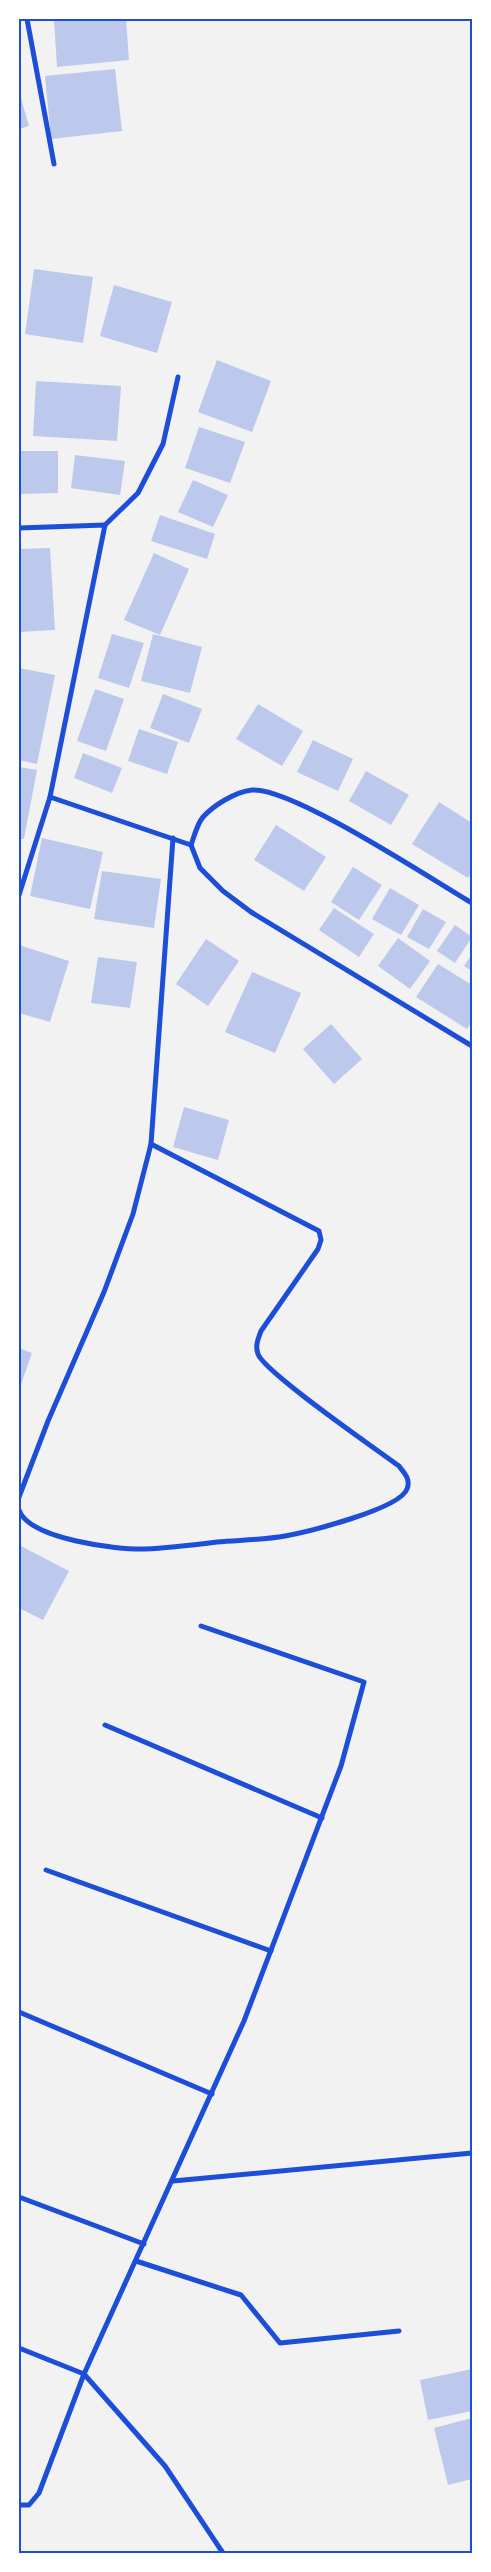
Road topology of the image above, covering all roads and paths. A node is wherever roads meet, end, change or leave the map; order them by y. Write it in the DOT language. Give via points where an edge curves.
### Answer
graph roads {
  1 [pos="27,19"];
  2 [pos="54,164"];
  3 [pos="178,377"];
  4 [pos="105,525"];
  5 [pos="19,528"];
  6 [pos="50,797"];
  7 [pos="173,838"];
  8 [pos="190,845"];
  9 [pos="19,895"];
  10 [pos="472,903"];
  11 [pos="472,1046"];
  12 [pos="151,1144"];
  13 [pos="19,1497"];
  14 [pos="19,1510"];
  15 [pos="201,1626"];
  16 [pos="105,1725"];
  17 [pos="322,1818"];
  18 [pos="46,1870"];
  19 [pos="271,1950"];
  20 [pos="19,2012"];
  21 [pos="212,2094"];
  22 [pos="472,2153"];
  23 [pos="173,2182"];
  24 [pos="19,2197"];
  25 [pos="144,2244"];
  26 [pos="136,2261"];
  27 [pos="400,2332"];
  28 [pos="19,2348"];
  29 [pos="84,2374"];
  30 [pos="19,2505"];
  31 [pos="223,2553"];
  1 -- 2 [label="street"];
  3 -- 4 [label="street" via="163,444 138,493"];
  4 -- 5 [label="street"];
  4 -- 6 [label="street"];
  6 -- 7 [label="street"];
  6 -- 9 [label="street"];
  7 -- 8 [label="street"];
  7 -- 12 [label="street"];
  8 -- 10 [label="street" via="202,818 219,804 253,790 288,798 318,813"];
  8 -- 11 [label="street" via="200,868 251,912"];
  12 -- 13 [label="street" via="133,1214 104,1292"];
  12 -- 14 [label="street" via="319,1231 318,1250 260,1331 256,1343 258,1355 286,1382 399,1466 407,1476 407,1490 387,1506 330,1526 284,1536 144,1549 84,1542 50,1534 21,1518"];
  15 -- 17 [label="street" via="364,1682 341,1766"];
  16 -- 17 [label="street"];
  17 -- 19 [label="street"];
  18 -- 19 [label="street"];
  19 -- 21 [label="street"];
  20 -- 21 [label="street"];
  21 -- 23 [label="street"];
  22 -- 23 [label="street"];
  23 -- 25 [label="street"];
  24 -- 25 [label="street"];
  25 -- 26 [label="street"];
  26 -- 27 [label="street" via="241,2295 280,2343"];
  26 -- 29 [label="street"];
  28 -- 29 [label="street"];
  29 -- 30 [label="street" via="39,2493 29,2505"];
  29 -- 31 [label="street" via="165,2466"];
}
